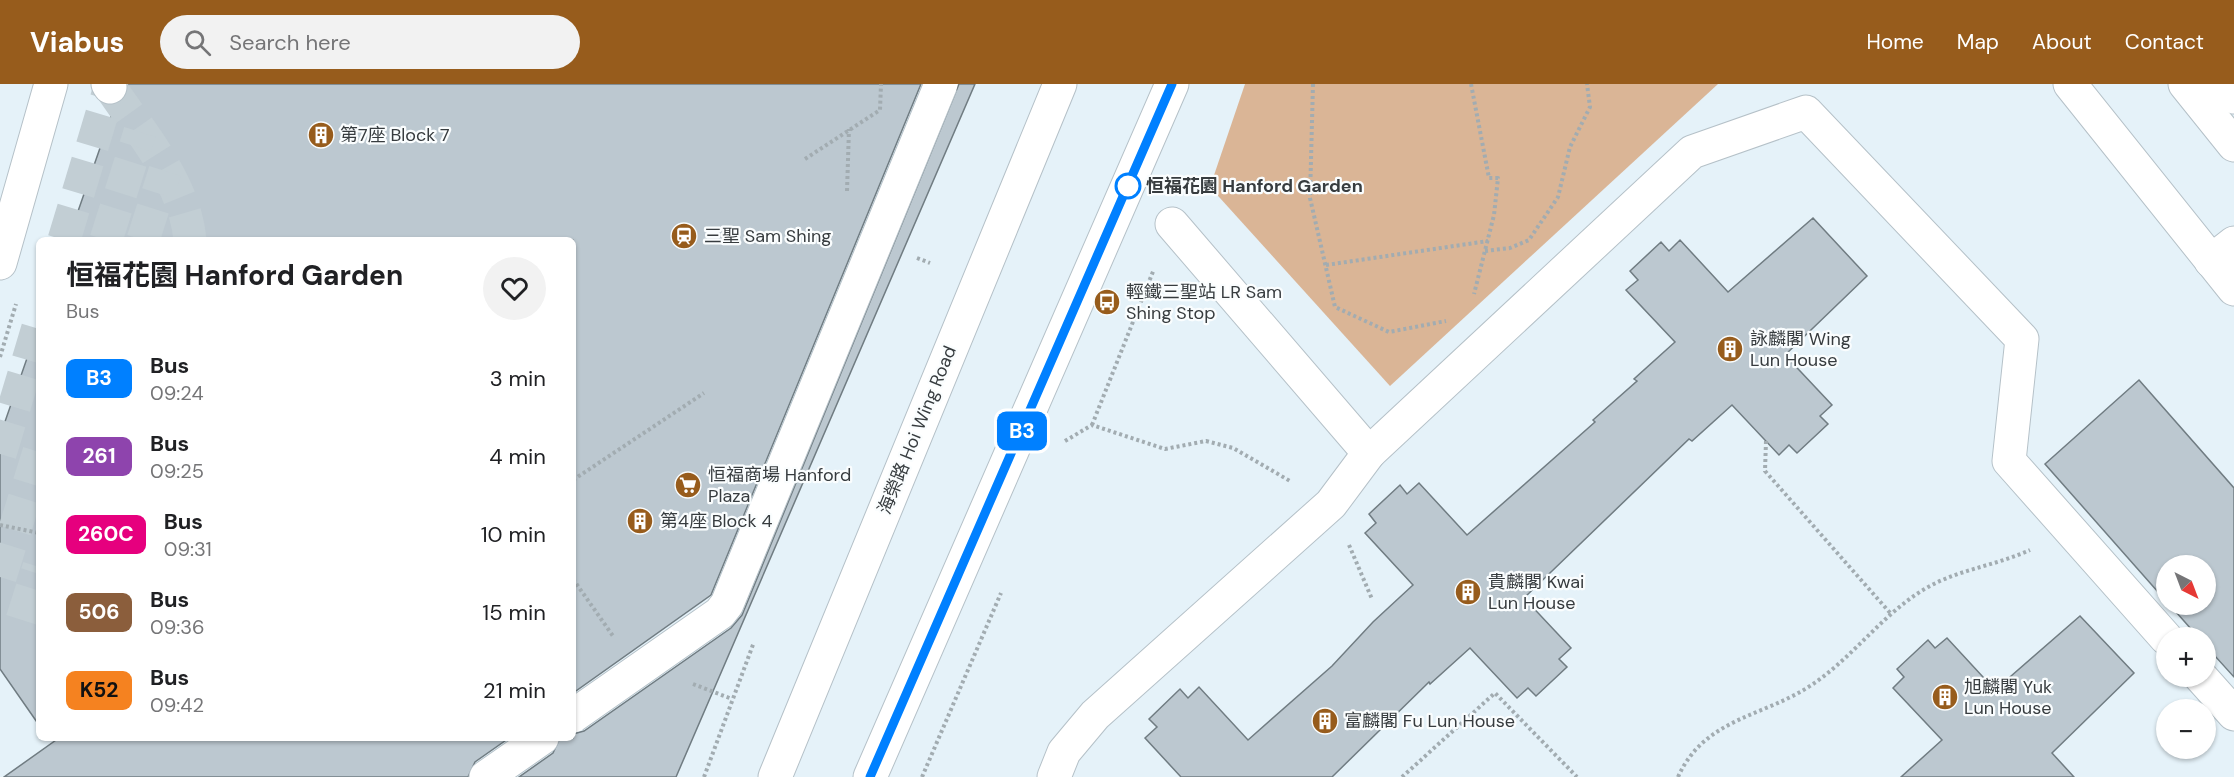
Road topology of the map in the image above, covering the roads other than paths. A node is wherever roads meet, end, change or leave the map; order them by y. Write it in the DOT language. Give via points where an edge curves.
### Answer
graph roads {
  1 [pos="51,84"];
  2 [pos="941,84"];
  3 [pos="1060,84"];
  4 [pos="1172,84"];
  5 [pos="2070,84"];
  6 [pos="2186,84"];
  7 [pos="2217,84"];
  8 [pos="2234,97"];
  9 [pos="2234,145"];
  10 [pos="1172,224"];
  11 [pos="2222,252"];
  12 [pos="0,263"];
  13 [pos="2234,289"];
  14 [pos="1369,453"];
  15 [pos="2156,627"];
  16 [pos="2210,687"];
  17 [pos="576,714"];
  18 [pos="2234,714"];
  19 [pos="538,741"];
  20 [pos="486,777"];
  21 [pos="775,777"];
  22 [pos="870,777"];
  23 [pos="1054,777"];
  1 -- 12 [label="main road"];
  2 -- 17 [label="main road, bridge" via="727,603 720,613"];
  3 -- 21 [label="main road, 海榮路 Hoi Wing Road"];
  4 -- 22 [label="main road"];
  5 -- 11 [label="main road"];
  6 -- 9 [label="main road"];
  7 -- 8 [label="main road"];
  10 -- 14 [label="main road"];
  11 -- 13 [label="main road"];
  14 -- 15 [label="main road" via="1692,152 1806,112 2022,339 2009,461"];
  14 -- 23 [label="main road" via="1331,504 1095,715 1064,752"];
  16 -- 18 [label="main road"];
  19 -- 20 [label="main road"];
}
